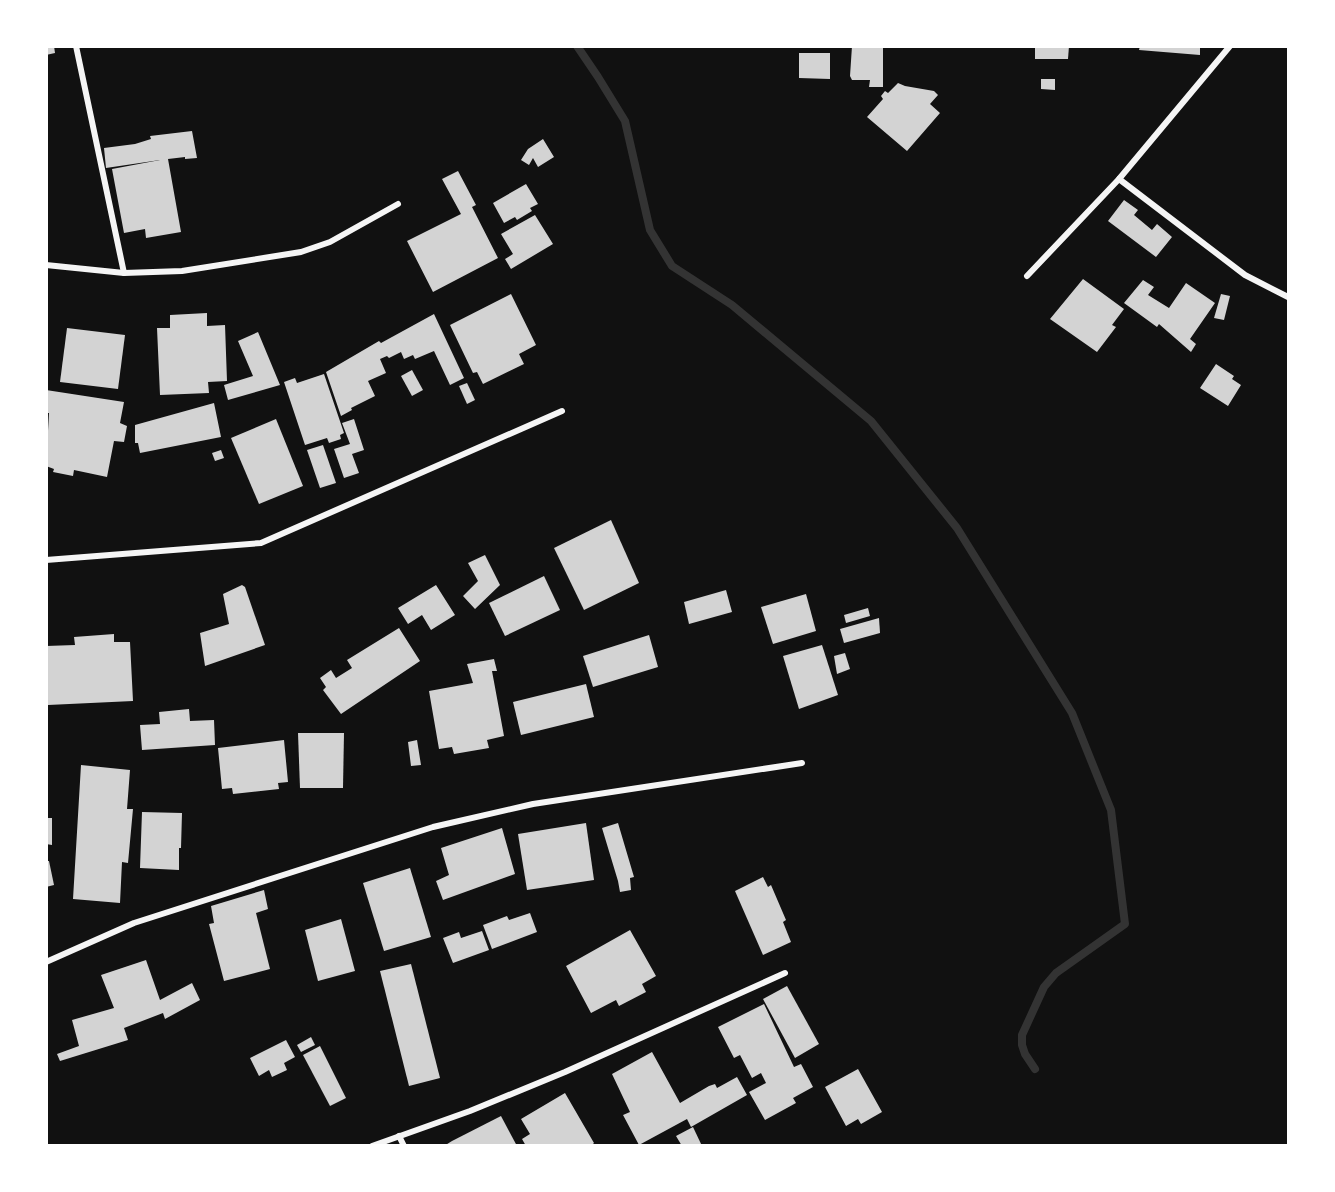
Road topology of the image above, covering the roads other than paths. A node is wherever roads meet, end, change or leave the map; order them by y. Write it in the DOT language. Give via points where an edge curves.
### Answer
graph roads {
  1 [pos="76,46"];
  2 [pos="1230,46"];
  3 [pos="1119,179"];
  4 [pos="398,204"];
  5 [pos="46,265"];
  6 [pos="124,273"];
  7 [pos="1027,276"];
  8 [pos="1288,297"];
  9 [pos="562,411"];
  10 [pos="46,560"];
  11 [pos="802,763"];
  12 [pos="46,962"];
  13 [pos="785,973"];
  14 [pos="399,1136"];
  15 [pos="372,1146"];
  16 [pos="404,1146"];
  1 -- 6 [label="street"];
  2 -- 3 [label="street"];
  3 -- 7 [label="street"];
  3 -- 8 [label="street" via="1245,275"];
  4 -- 6 [label="street" via="330,242 301,252 182,271"];
  5 -- 6 [label="street"];
  9 -- 10 [label="street" via="261,543"];
  11 -- 12 [label="street" via="533,804 433,828 134,923"];
  13 -- 14 [label="street" via="565,1072"];
  14 -- 15 [label="street"];
  14 -- 16 [label="street"];
}
